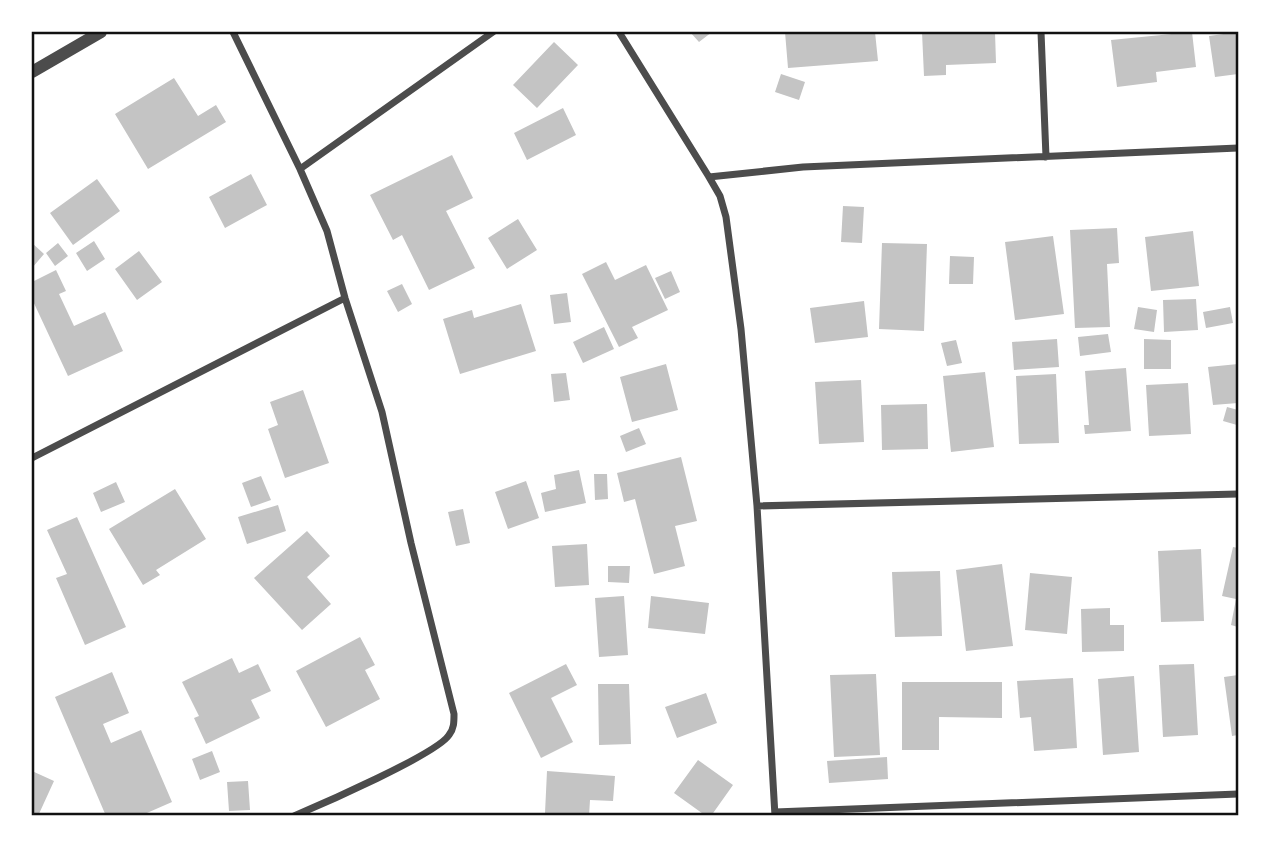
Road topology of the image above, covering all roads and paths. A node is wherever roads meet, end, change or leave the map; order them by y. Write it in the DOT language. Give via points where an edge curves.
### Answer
graph roads {
  1 [pos="101,32"];
  2 [pos="233,32"];
  3 [pos="493,32"];
  4 [pos="619,32"];
  5 [pos="1041,32"];
  6 [pos="32,72"];
  7 [pos="1238,148"];
  8 [pos="1046,157"];
  9 [pos="300,169"];
  10 [pos="709,177"];
  11 [pos="345,298"];
  12 [pos="32,458"];
  13 [pos="1238,494"];
  14 [pos="757,506"];
  15 [pos="1238,794"];
  16 [pos="775,814"];
  17 [pos="293,816"];
  1 -- 6 [label="street"];
  2 -- 9 [label="street"];
  3 -- 9 [label="street"];
  4 -- 10 [label="street"];
  5 -- 8 [label="street"];
  7 -- 8 [label="street"];
  8 -- 10 [label="street" via="803,167"];
  9 -- 11 [label="street" via="327,231"];
  10 -- 14 [label="street" via="726,217"];
  11 -- 12 [label="street"];
  11 -- 17 [label="street" via="382,412 454,725 449,736 428,752"];
  13 -- 14 [label="street"];
  14 -- 16 [label="street"];
  15 -- 16 [label="street"];
}
